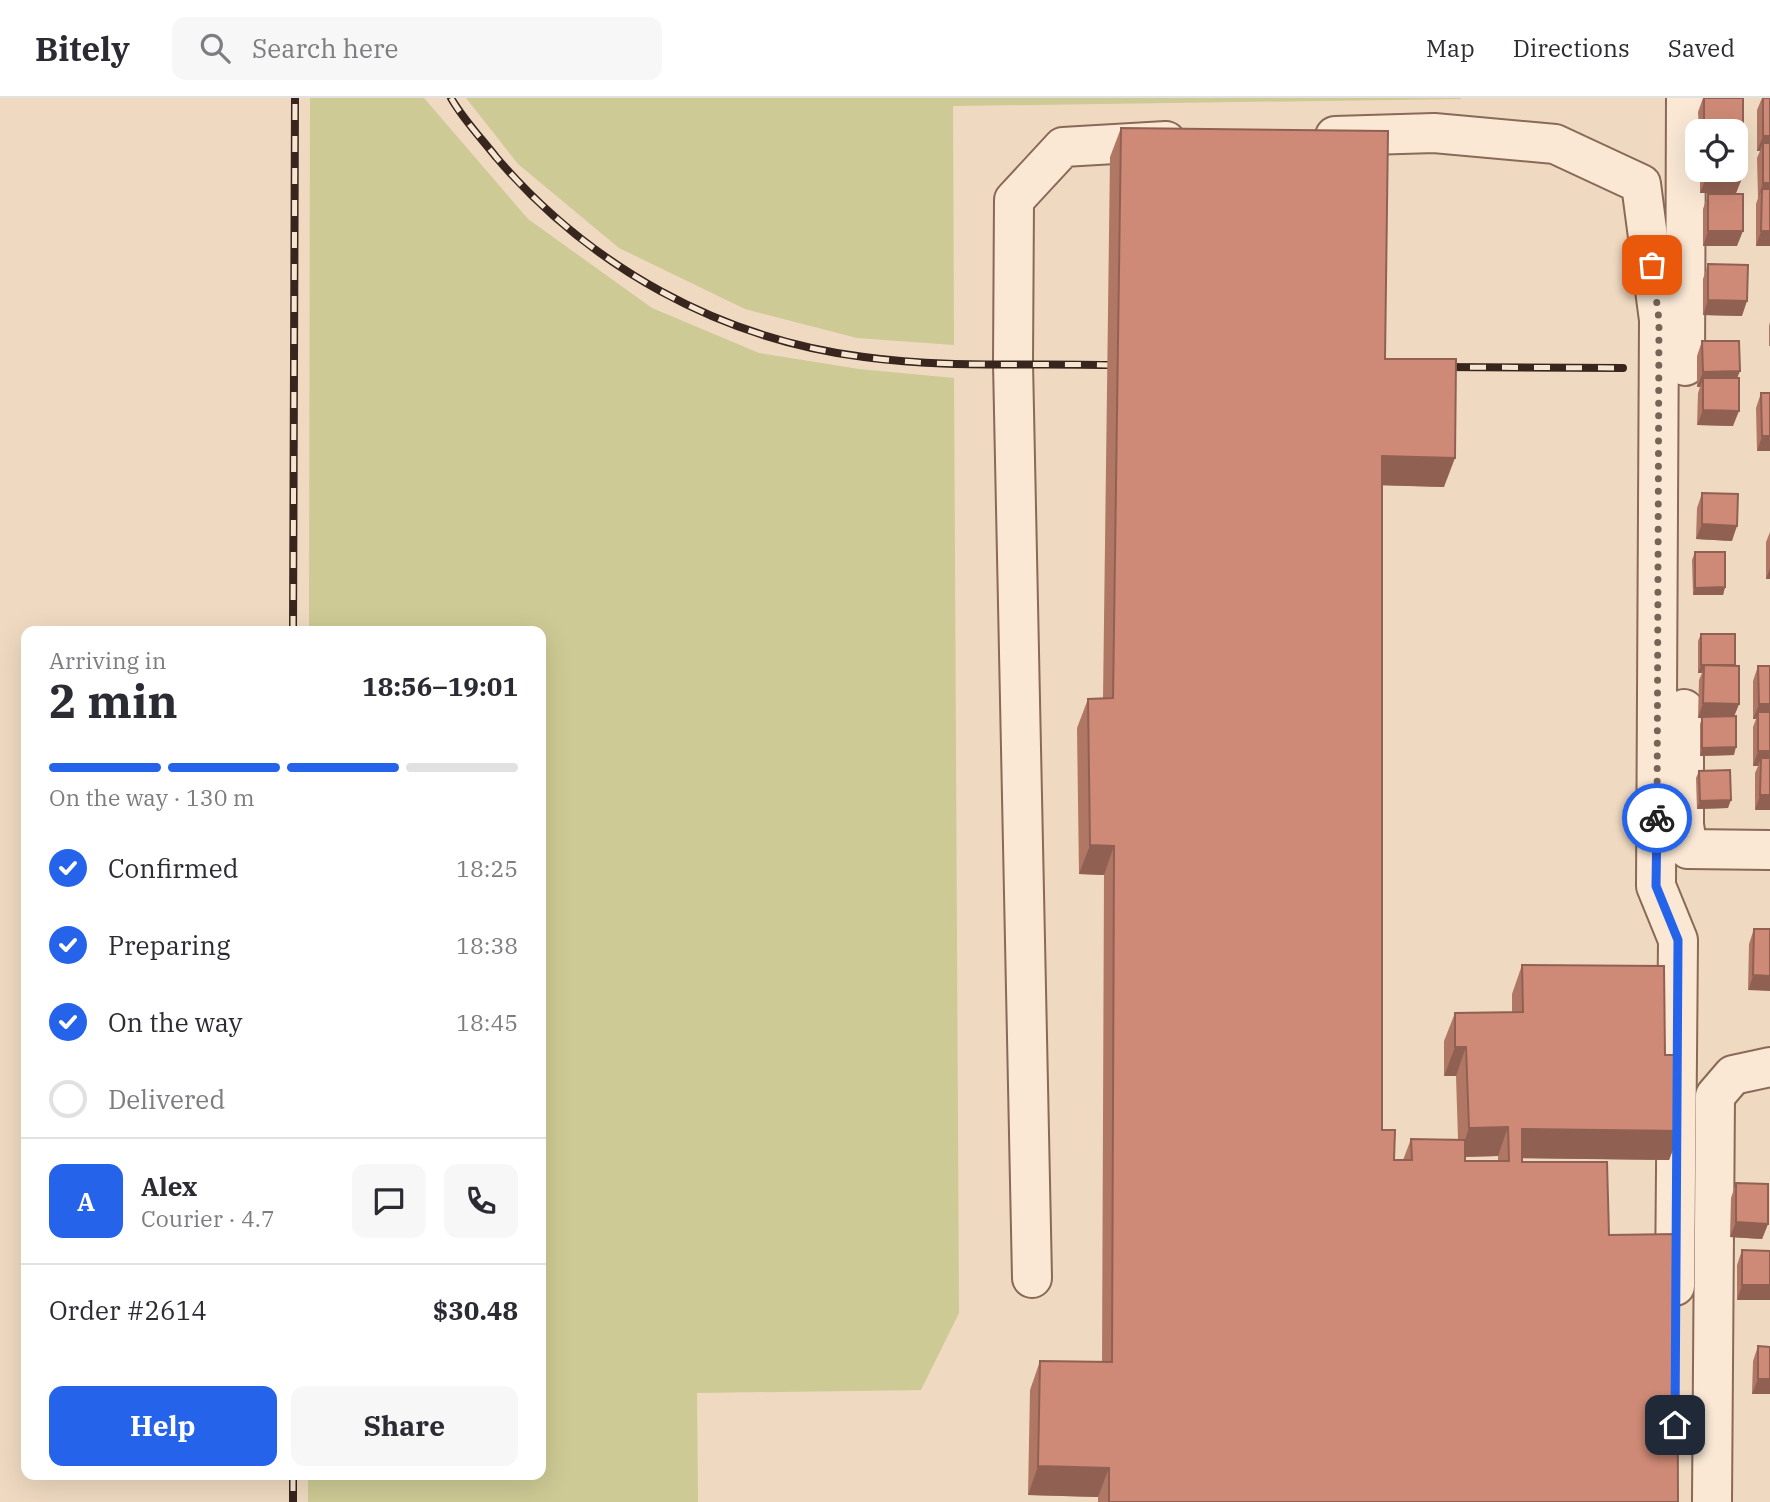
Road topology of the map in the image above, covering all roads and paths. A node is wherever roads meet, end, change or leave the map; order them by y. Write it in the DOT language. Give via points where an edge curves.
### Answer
graph roads {
  1 [pos="1686,98"];
  2 [pos="1296,137"];
  3 [pos="1199,140"];
  4 [pos="1770,850"];
  5 [pos="1770,1067"];
  6 [pos="1032,1278"];
  7 [pos="1675,1327"];
  8 [pos="1712,1502"];
  1 -- 4 [label="street" via="1684,825 1688,849"];
  2 -- 7 [label="street" via="1434,133 1555,144 1641,184 1659,320 1656,886 1678,940"];
  3 -- 6 [label="street" via="1063,147 1014,200 1013,363"];
  5 -- 8 [label="street" via="1732,1075 1715,1096"];
}
